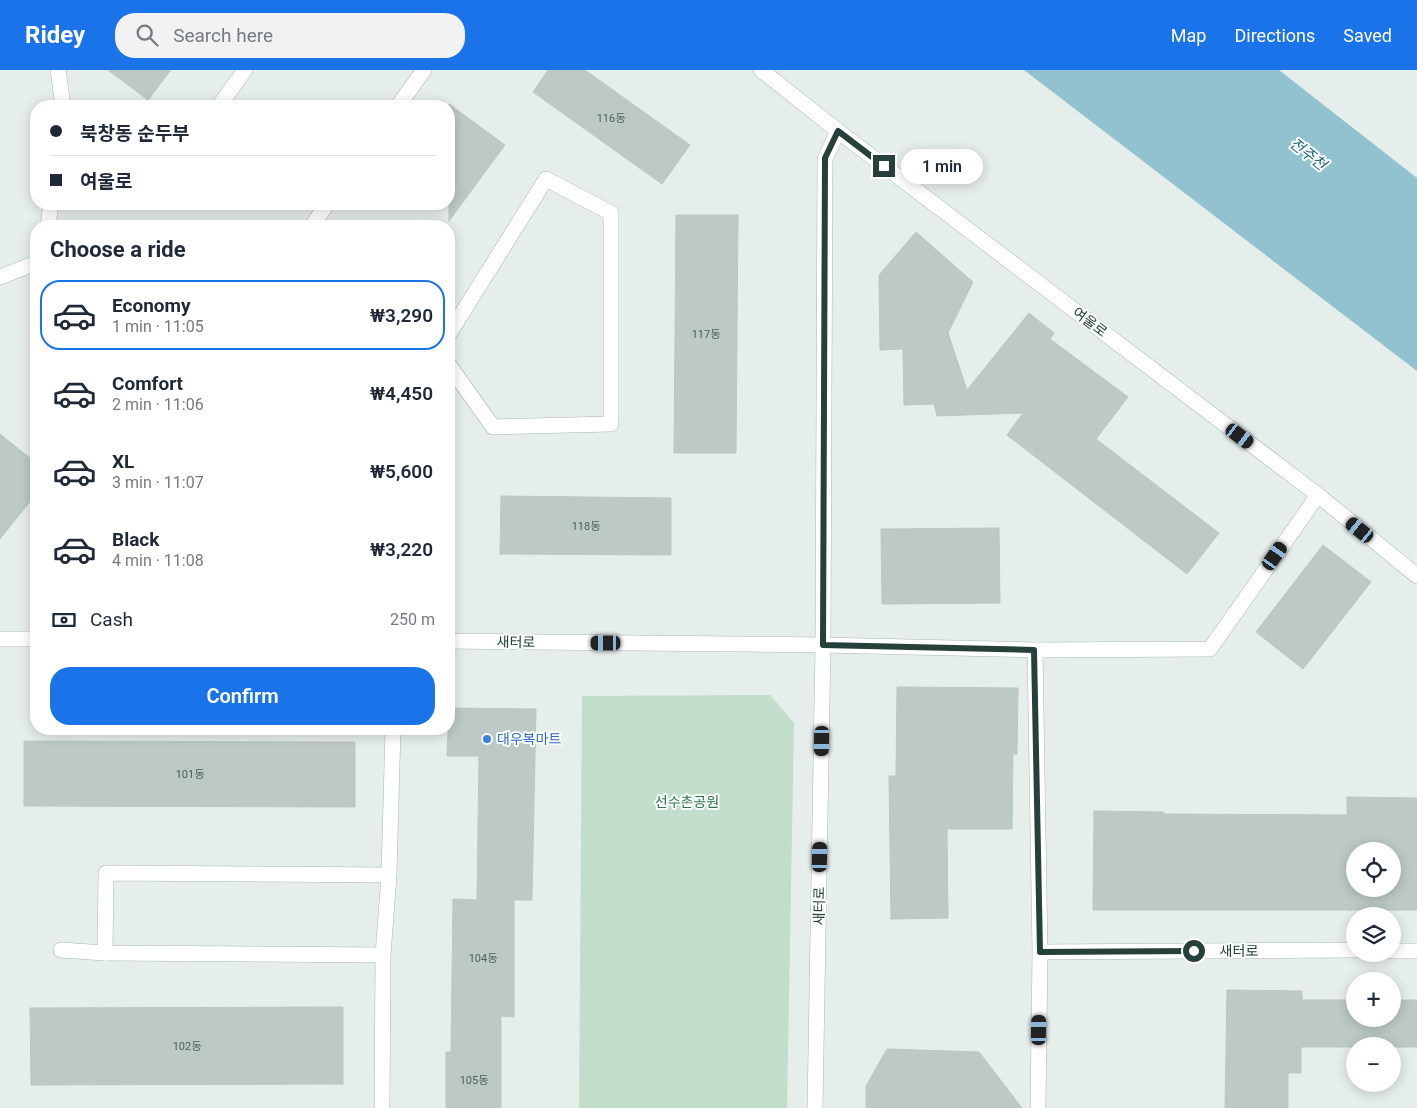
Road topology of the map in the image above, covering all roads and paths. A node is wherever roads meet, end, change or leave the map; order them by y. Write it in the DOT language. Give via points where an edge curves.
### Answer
graph roads {
  1 [pos="58,70"];
  2 [pos="245,70"];
  3 [pos="424,70"];
  4 [pos="761,70"];
  5 [pos="62,100"];
  6 [pos="223,100"];
  7 [pos="402,100"];
  8 [pos="838,131"];
  9 [pos="30,265"];
  10 [pos="0,277"];
  11 [pos="455,324"];
  12 [pos="455,373"];
  13 [pos="1318,495"];
  14 [pos="1417,576"];
  15 [pos="0,639"];
  16 [pos="30,639"];
  17 [pos="455,642"];
  18 [pos="823,645"];
  19 [pos="1034,650"];
  20 [pos="394,735"];
  21 [pos="388,875"];
  22 [pos="62,950"];
  23 [pos="1346,950"];
  24 [pos="1401,951"];
  25 [pos="1417,951"];
  26 [pos="1040,952"];
  27 [pos="105,953"];
  28 [pos="383,955"];
  29 [pos="382,1108"];
  30 [pos="815,1108"];
  31 [pos="1038,1108"];
  1 -- 5 [label="street"];
  2 -- 6 [label="street"];
  3 -- 7 [label="street"];
  4 -- 8 [label="street, 여울로"];
  8 -- 13 [label="street, 여울로"];
  8 -- 18 [label="street, 새터로" via="825,158"];
  9 -- 10 [label="street"];
  11 -- 12 [label="street" via="546,179 611,213 611,424 493,426"];
  13 -- 14 [label="street, 여울로"];
  13 -- 19 [label="street, 새터로" via="1210,648"];
  15 -- 16 [label="street"];
  17 -- 18 [label="street, 새터로"];
  18 -- 19 [label="street, 새터로"];
  18 -- 30 [label="street, 새터로"];
  19 -- 26 [label="street"];
  20 -- 21 [label="street"];
  21 -- 27 [label="street" via="106,873"];
  21 -- 28 [label="street"];
  22 -- 27 [label="street"];
  23 -- 26 [label="street, 새터로"];
  24 -- 25 [label="street"];
  26 -- 31 [label="street"];
  27 -- 28 [label="street"];
  28 -- 29 [label="street"];
}
